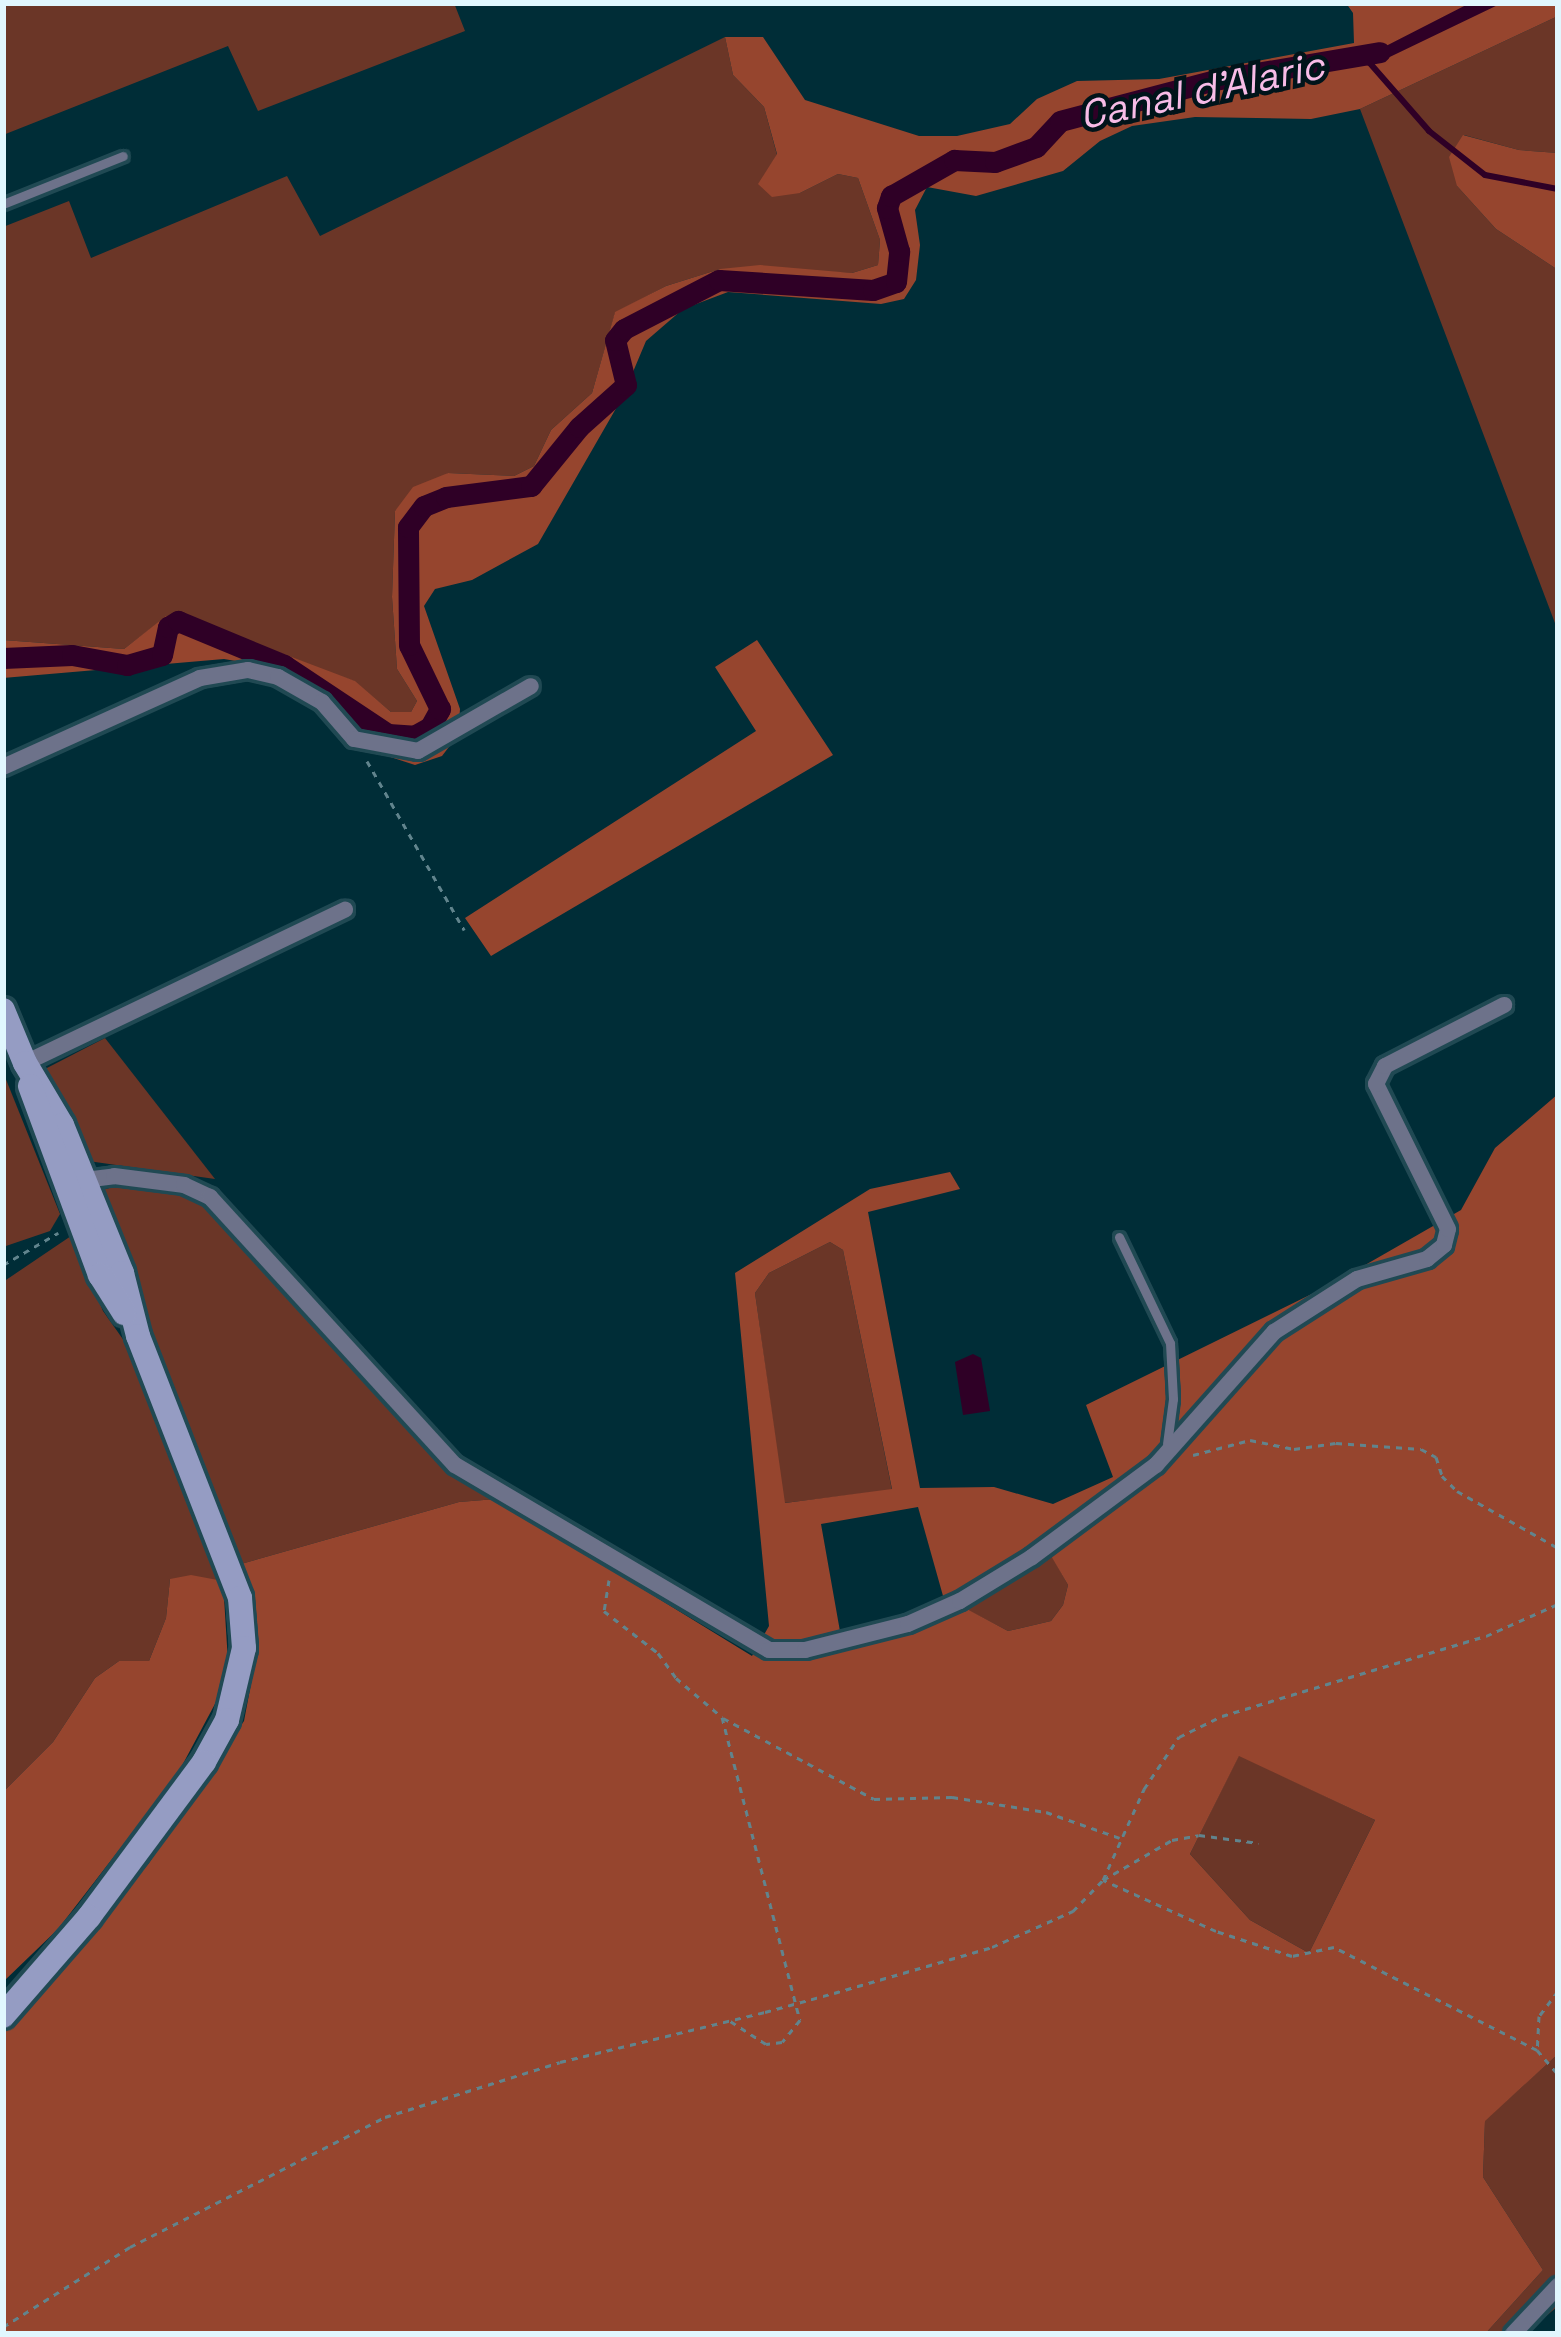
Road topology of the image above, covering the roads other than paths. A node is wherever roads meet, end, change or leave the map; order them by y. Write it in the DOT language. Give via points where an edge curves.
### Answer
graph roads {
  1 [pos="122,157"];
  2 [pos="3,204"];
  3 [pos="531,686"];
  4 [pos="3,767"];
  5 [pos="345,910"];
  6 [pos="1504,1005"];
  7 [pos="3,1010"];
  8 [pos="25,1064"];
  9 [pos="74,1181"];
  10 [pos="1119,1237"];
  11 [pos="138,1336"];
  12 [pos="1156,1465"];
  13 [pos="3,2016"];
  14 [pos="1558,2286"];
  15 [pos="1513,2334"];
  1 -- 2 [label="lane"];
  3 -- 4 [label="street" via="418,752 354,739 322,702 248,670 200,678"];
  5 -- 8 [label="street"];
  6 -- 12 [label="street" via="1385,1066 1376,1084 1448,1229 1444,1245 1427,1259 1358,1279 1274,1333"];
  7 -- 8 [label="street"];
  8 -- 9 [label="street" via="62,1125"];
  9 -- 11 [label="street" via="122,1274"];
  9 -- 11 [label="street" via="78,1221 100,1275"];
  9 -- 12 [label="street" via="115,1176 184,1185 210,1197 455,1466 769,1650 805,1651 960,1601"];
  10 -- 12 [label="lane" via="1170,1343 1171,1435"];
  11 -- 13 [label="street" via="240,1598 239,1682 204,1762 89,1917"];
  14 -- 15 [label="street"];
}
